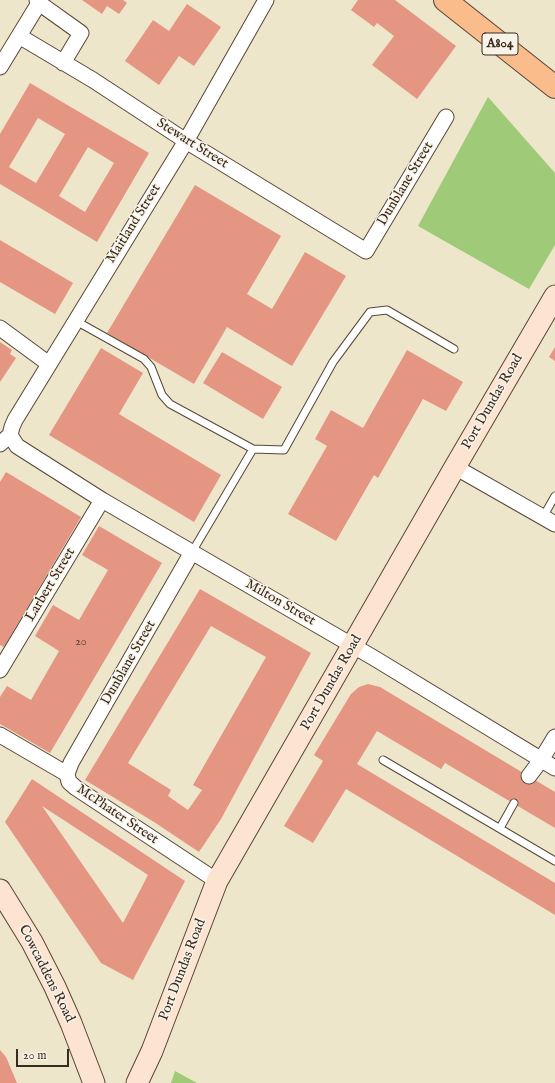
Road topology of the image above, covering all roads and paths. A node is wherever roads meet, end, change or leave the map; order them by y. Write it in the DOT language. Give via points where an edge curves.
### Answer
graph roads {
  1 [pos="266,0"];
  2 [pos="445,0"];
  3 [pos="38,2"];
  4 [pos="19,36"];
  5 [pos="63,63"];
  6 [pos="0,67"];
  7 [pos="555,87"];
  8 [pos="446,117"];
  9 [pos="186,141"];
  10 [pos="366,251"];
  11 [pos="555,296"];
  12 [pos="76,321"];
  13 [pos="0,328"];
  14 [pos="454,350"];
  15 [pos="49,364"];
  16 [pos="5,439"];
  17 [pos="252,449"];
  18 [pos="455,467"];
  19 [pos="555,496"];
  20 [pos="102,500"];
  21 [pos="549,521"];
  22 [pos="192,552"];
  23 [pos="353,646"];
  24 [pos="0,670"];
  25 [pos="0,735"];
  26 [pos="555,737"];
  27 [pos="383,760"];
  28 [pos="541,760"];
  29 [pos="555,768"];
  30 [pos="67,774"];
  31 [pos="529,776"];
  32 [pos="514,803"];
  33 [pos="500,828"];
  34 [pos="555,861"];
  35 [pos="217,881"];
  36 [pos="0,890"];
  37 [pos="94,1083"];
  38 [pos="137,1083"];
  1 -- 9 [label="street, Maitland Street"];
  2 -- 7 [label="main road, A804"];
  3 -- 4 [label="street"];
  3 -- 5 [label="street" via="81,33"];
  4 -- 5 [label="street, Stewart Street"];
  4 -- 6 [label="street"];
  5 -- 9 [label="street, Stewart Street"];
  8 -- 10 [label="street, Dunblane Street"];
  9 -- 10 [label="street, Stewart Street"];
  9 -- 12 [label="street, Maitland Street"];
  11 -- 18 [label="street, Port Dundas Road"];
  12 -- 15 [label="street, Maitland Street"];
  12 -- 17 [label="lane" via="144,359 151,367 162,395 170,404"];
  13 -- 15 [label="street"];
  14 -- 17 [label="lane" via="386,310 370,312 333,362 284,450"];
  15 -- 16 [label="street, Maitland Street"];
  16 -- 20 [label="street, Milton Street"];
  17 -- 22 [label="lane"];
  18 -- 21 [label="street"];
  18 -- 23 [label="street, Port Dundas Road"];
  19 -- 21 [label="lane"];
  20 -- 22 [label="street, Milton Street"];
  20 -- 24 [label="street, Larbert Street"];
  22 -- 23 [label="street, Milton Street"];
  22 -- 30 [label="street, Dunblane Street"];
  23 -- 28 [label="street, Milton Street"];
  23 -- 35 [label="street, Port Dundas Road"];
  25 -- 30 [label="street, McPhater Street"];
  26 -- 28 [label="street"];
  27 -- 33 [label="lane"];
  28 -- 29 [label="street, Milton Street"];
  28 -- 31 [label="street"];
  30 -- 35 [label="street, McPhater Street" via="76,788"];
  32 -- 33 [label="lane"];
  33 -- 34 [label="lane"];
  35 -- 38 [label="street, Port Dundas Road" via="152,1051"];
  36 -- 37 [label="street, Cowcaddens Road" via="32,942 55,987"];
}
